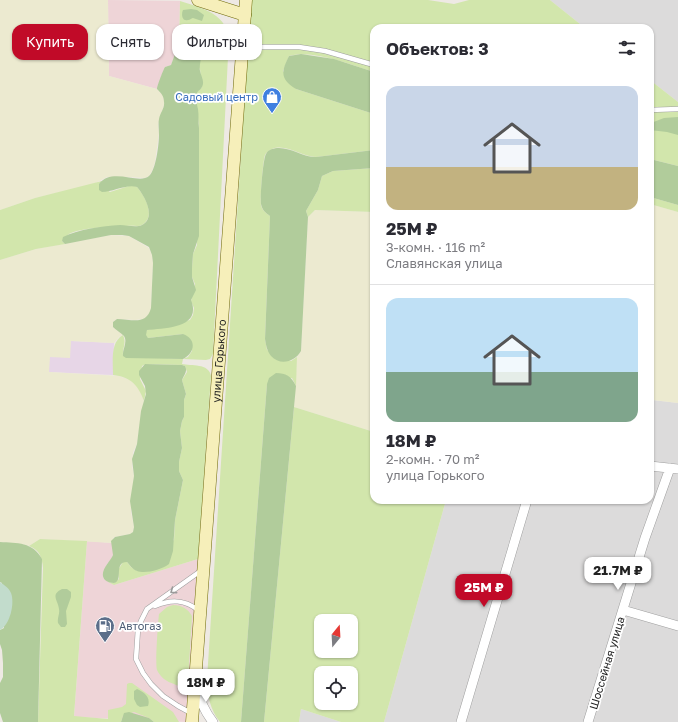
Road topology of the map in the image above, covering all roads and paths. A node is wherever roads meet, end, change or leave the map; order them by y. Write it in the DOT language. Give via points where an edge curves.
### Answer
graph roads {
  1 [pos="198,0"];
  2 [pos="246,0"];
  3 [pos="245,15"];
  4 [pos="244,24"];
  5 [pos="262,47"];
  6 [pos="241,60"];
  7 [pos="370,64"];
  8 [pos="678,109"];
  9 [pos="654,110"];
  10 [pos="654,466"];
  11 [pos="674,468"];
  12 [pos="526,504"];
  13 [pos="205,568"];
  14 [pos="147,609"];
  15 [pos="623,610"];
  16 [pos="201,613"];
  17 [pos="678,626"];
  18 [pos="196,683"];
  19 [pos="193,718"];
  20 [pos="213,722"];
  21 [pos="462,722"];
  22 [pos="588,722"];
  1 -- 3 [label="main road"];
  2 -- 3 [label="main road, улица Горького"];
  3 -- 4 [label="main road, улица Горького"];
  5 -- 7 [label="lane" via="299,47 325,51"];
  6 -- 13 [label="main road, улица Горького"];
  8 -- 9 [label="lane"];
  10 -- 11 [label="street"];
  11 -- 15 [label="street, Шоссейная улица" via="645,538"];
  12 -- 21 [label="street"];
  13 -- 14 [label="lane, one-way"];
  13 -- 16 [label="main road, улица Горького"];
  14 -- 16 [label="lane" via="162,603 179,601"];
  14 -- 19 [label="lane" via="138,629 136,659 151,684"];
  15 -- 17 [label="street"];
  15 -- 22 [label="street, Шоссейная улица"];
  16 -- 18 [label="main road, улица Горького"];
  18 -- 19 [label="main road, улица Горького"];
  18 -- 20 [label="street" via="202,705"];
}
